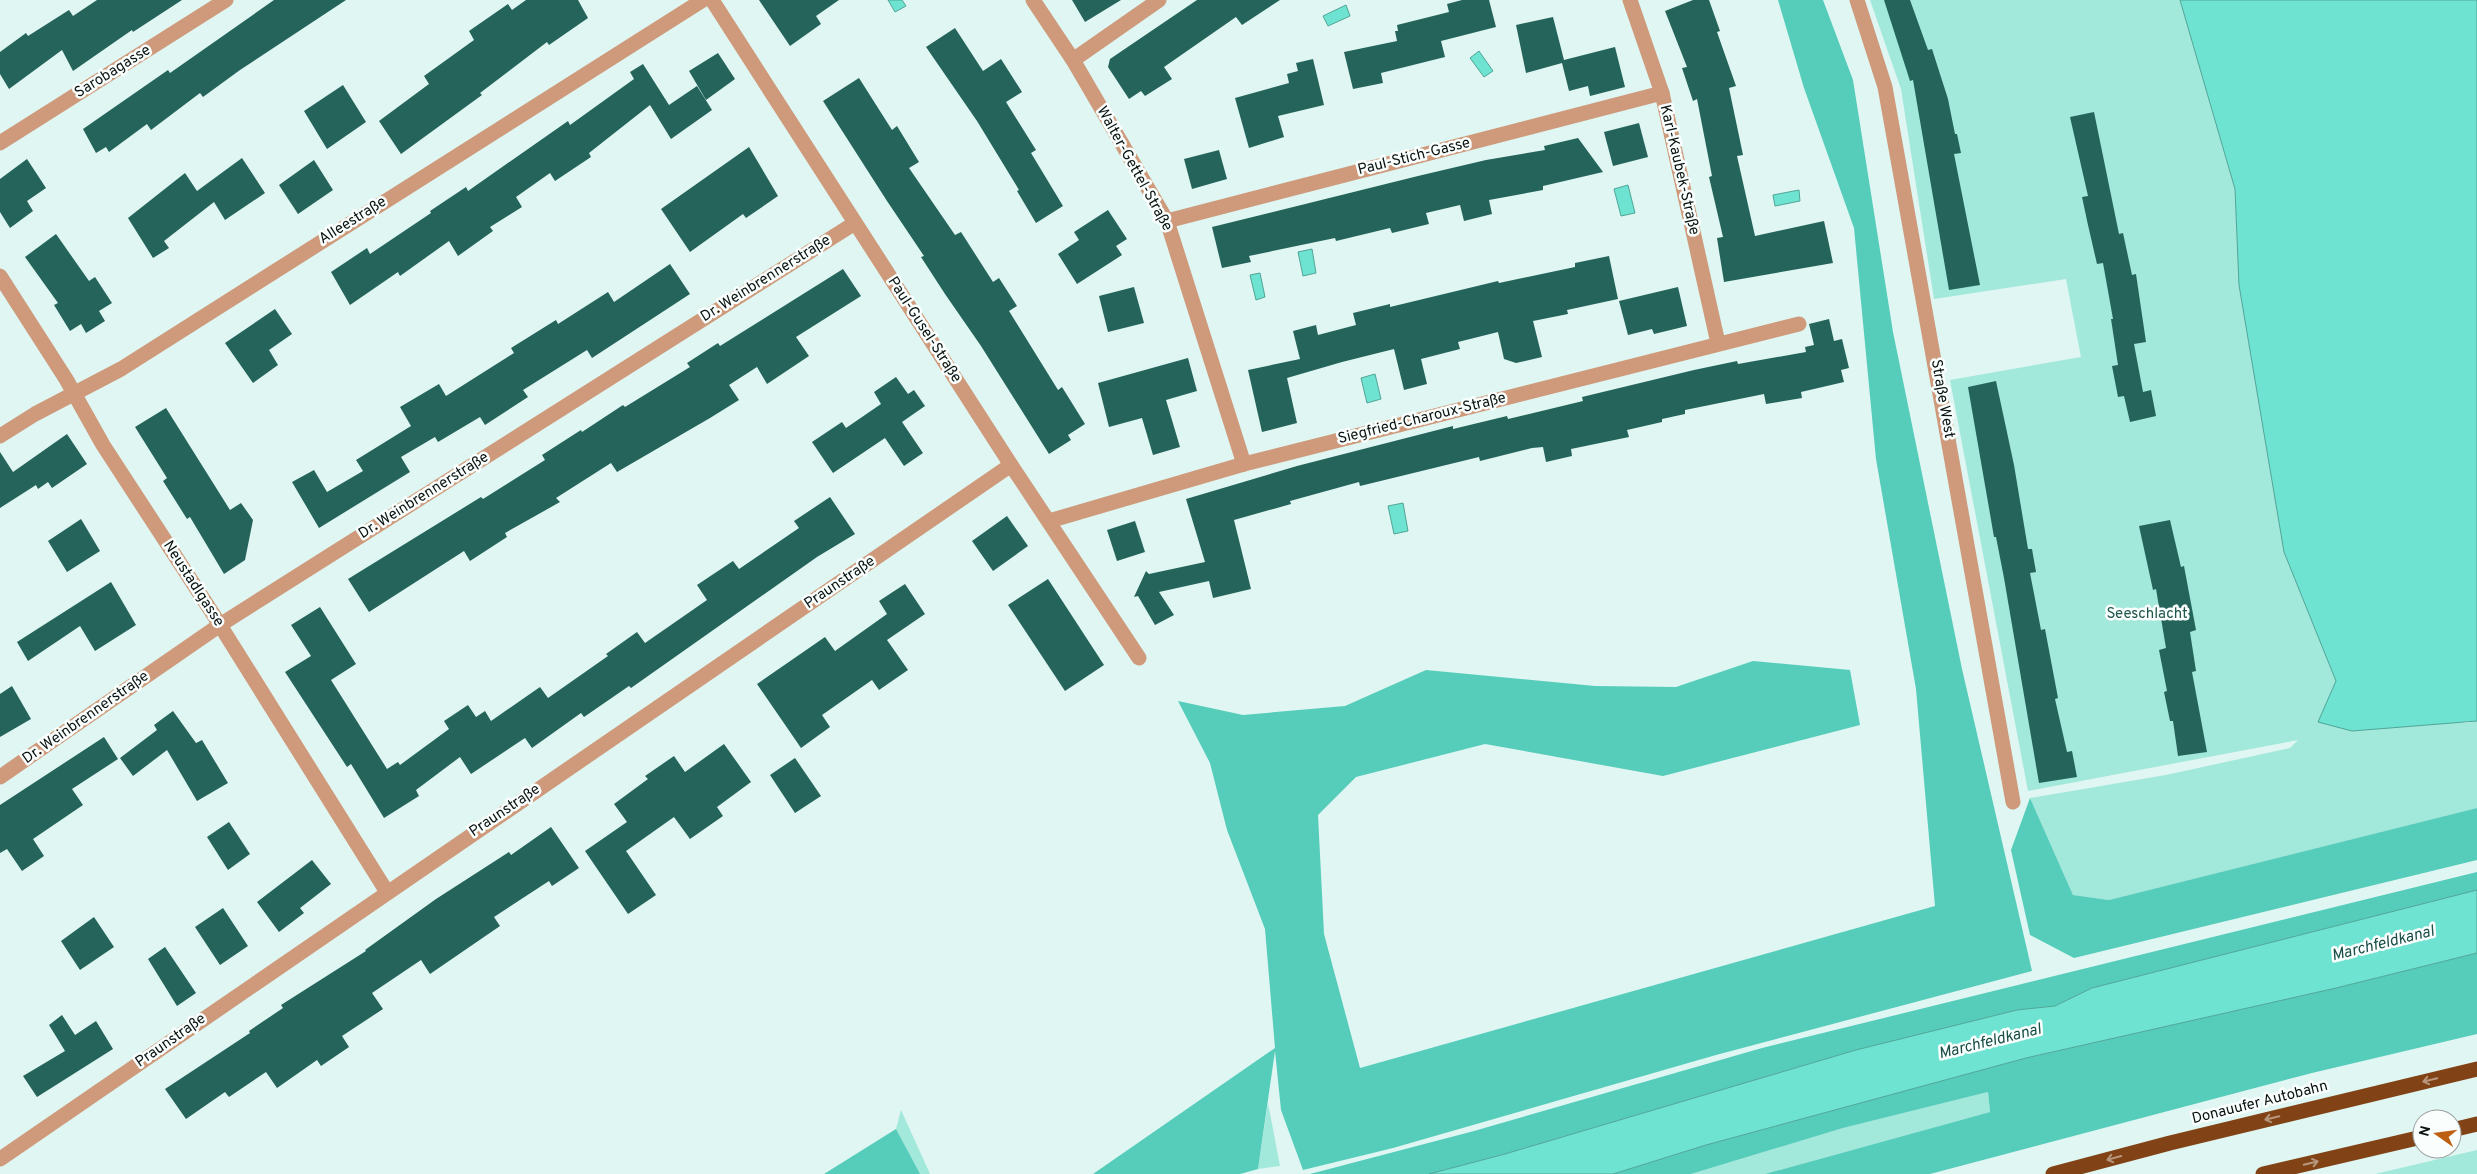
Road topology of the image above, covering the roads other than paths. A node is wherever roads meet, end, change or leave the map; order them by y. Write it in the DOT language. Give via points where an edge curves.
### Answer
graph roads {
  1 [pos="226,0"];
  2 [pos="703,0"];
  3 [pos="712,0"];
  4 [pos="1033,0"];
  5 [pos="1159,0"];
  6 [pos="1630,0"];
  7 [pos="1857,0"];
  8 [pos="1073,60"];
  9 [pos="1662,93"];
  10 [pos="0,143"];
  11 [pos="1167,221"];
  12 [pos="854,223"];
  13 [pos="0,276"];
  14 [pos="1798,324"];
  15 [pos="1718,343"];
  16 [pos="74,393"];
  17 [pos="0,436"];
  18 [pos="1244,464"];
  19 [pos="1012,465"];
  20 [pos="1048,520"];
  21 [pos="220,625"];
  22 [pos="1139,658"];
  23 [pos="0,778"];
  24 [pos="2013,802"];
  25 [pos="387,892"];
  26 [pos="2477,1068"];
  27 [pos="2477,1124"];
  28 [pos="2462,1128"];
  29 [pos="2412,1139"];
  30 [pos="0,1159"];
  31 [pos="2053,1174"];
  32 [pos="2263,1174"];
  1 -- 10 [label="street, Sarobagasse"];
  2 -- 16 [label="street, Alleestraße" via="121,368"];
  3 -- 12 [label="street, Paul-Gusel-Straße"];
  4 -- 8 [label="street, Walter-Gettel-Straße"];
  5 -- 8 [label="street"];
  6 -- 9 [label="street, Karl-Kaubek-Straße"];
  7 -- 24 [label="street, Straße West" via="1886,97"];
  8 -- 11 [label="street, Walter-Gettel-Straße"];
  9 -- 11 [label="street, Paul-Stich-Gasse"];
  9 -- 15 [label="street, Karl-Kaubek-Straße"];
  11 -- 18 [label="street, Walter-Gettel-Straße"];
  12 -- 19 [label="street, Paul-Gusel-Straße"];
  12 -- 21 [label="street, Dr. Weinbrennerstraße"];
  13 -- 16 [label="street, Neustadlgasse"];
  14 -- 15 [label="street, Siegfried-Charoux-Straße"];
  15 -- 18 [label="street, Siegfried-Charoux-Straße"];
  16 -- 17 [label="street, Alleestraße"];
  16 -- 21 [label="street, Neustadlgasse" via="103,446"];
  18 -- 20 [label="street, Siegfried-Charoux-Straße"];
  19 -- 20 [label="street, Paul-Gusel-Straße"];
  19 -- 25 [label="street, Praunstraße"];
  20 -- 22 [label="street, Paul-Gusel-Straße"];
  21 -- 23 [label="street, Dr. Weinbrennerstraße"];
  21 -- 25 [label="street, Neustadlgasse"];
  25 -- 30 [label="street, Praunstraße"];
  26 -- 31 [label="highway, Donauufer Autobahn, one-way" via="2170,1142"];
  27 -- 28 [label="highway"];
  32 -- 29 [label="highway, one-way"];
}
